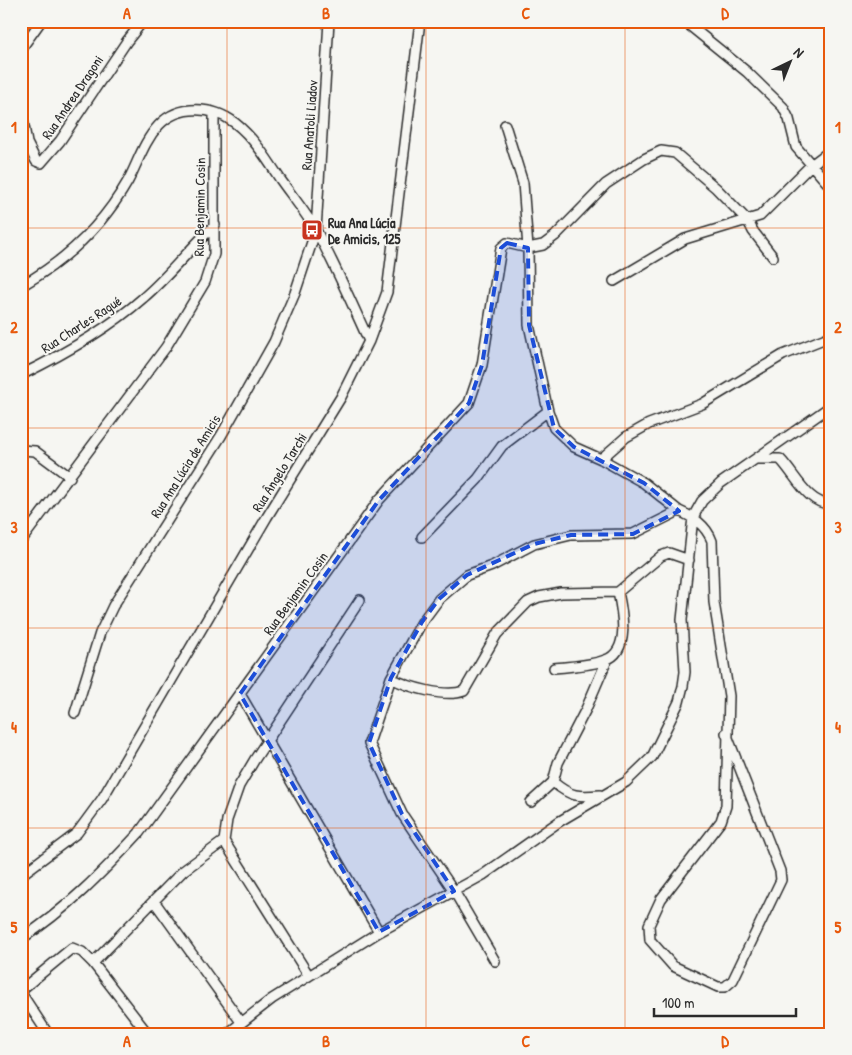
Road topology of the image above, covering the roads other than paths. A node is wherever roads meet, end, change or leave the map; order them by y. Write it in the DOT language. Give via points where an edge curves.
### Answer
graph roads {
  1 [pos="41,21"];
  2 [pos="143,21"];
  3 [pos="329,21"];
  4 [pos="420,21"];
  5 [pos="684,21"];
  6 [pos="21,49"];
  7 [pos="21,109"];
  8 [pos="214,113"];
  9 [pos="505,125"];
  10 [pos="831,150"];
  11 [pos="811,165"];
  12 [pos="831,187"];
  13 [pos="748,220"];
  14 [pos="215,225"];
  15 [pos="316,230"];
  16 [pos="528,248"];
  17 [pos="773,257"];
  18 [pos="614,281"];
  19 [pos="21,286"];
  20 [pos="831,336"];
  21 [pos="369,341"];
  22 [pos="21,375"];
  23 [pos="831,406"];
  24 [pos="548,411"];
  25 [pos="21,450"];
  26 [pos="601,459"];
  27 [pos="754,460"];
  28 [pos="70,477"];
  29 [pos="831,504"];
  30 [pos="678,511"];
  31 [pos="693,517"];
  32 [pos="422,537"];
  33 [pos="21,541"];
  34 [pos="689,560"];
  35 [pos="618,592"];
  36 [pos="360,600"];
  37 [pos="607,660"];
  38 [pos="554,668"];
  39 [pos="391,678"];
  40 [pos="240,694"];
  41 [pos="75,713"];
  42 [pos="726,733"];
  43 [pos="267,741"];
  44 [pos="553,782"];
  45 [pos="605,794"];
  46 [pos="531,802"];
  47 [pos="224,841"];
  48 [pos="21,874"];
  49 [pos="454,890"];
  50 [pos="154,900"];
  51 [pos="379,932"];
  52 [pos="21,939"];
  53 [pos="495,961"];
  54 [pos="93,963"];
  55 [pos="309,976"];
  56 [pos="21,992"];
  57 [pos="240,1022"];
  58 [pos="48,1034"];
  59 [pos="148,1034"];
  60 [pos="227,1034"];
  1 -- 6 [label="street"];
  2 -- 7 [label="street, Rua Andrea Dragoni" via="60,141 41,163 29,149"];
  3 -- 15 [label="street, Rua Anatoli Liadov"];
  4 -- 21 [label="street, Rua Ângelo Tarchi" via="387,292"];
  5 -- 11 [label="street" via="783,107 796,147"];
  8 -- 14 [label="street, Rua Benjamin Cosin"];
  8 -- 15 [label="street" via="234,122 248,135"];
  8 -- 19 [label="street" via="182,111 159,125 106,212 65,256"];
  9 -- 16 [label="street" via="523,183"];
  10 -- 11 [label="street"];
  11 -- 12 [label="street"];
  11 -- 13 [label="street" via="760,216"];
  13 -- 16 [label="street" via="675,153 661,151 606,184 543,245"];
  13 -- 17 [label="street"];
  13 -- 18 [label="street" via="685,239"];
  14 -- 22 [label="street, Rua Charles Ragué" via="120,318"];
  14 -- 28 [label="street, Rua Benjamin Cosin" via="211,267 193,304 166,347"];
  15 -- 21 [label="street"];
  15 -- 41 [label="street, Rua Ana Lúcia de Amicis" via="274,342 221,436 113,606 100,632"];
  16 -- 24 [label="street" via="529,325"];
  16 -- 40 [label="street, Rua Benjamin Cosin" via="507,243 501,248 482,365 469,402 379,500"];
  20 -- 26 [label="street" via="783,355 702,404 649,424 626,437"];
  21 -- 48 [label="street, Rua Ângelo Tarchi" via="340,397 102,798 77,832"];
  23 -- 27 [label="street"];
  24 -- 26 [label="street" via="554,428 574,447"];
  24 -- 32 [label="street" via="502,446 478,479"];
  25 -- 28 [label="street" via="35,451"];
  26 -- 30 [label="street" via="644,484"];
  27 -- 29 [label="street" via="780,459 792,470 810,497"];
  27 -- 31 [label="street" via="707,495"];
  28 -- 33 [label="street, Rua Benjamin Cosin"];
  30 -- 31 [label="street"];
  30 -- 39 [label="street" via="633,534 571,535 534,544 467,575 439,599 422,622"];
  31 -- 34 [label="street"];
  31 -- 42 [label="street" via="705,528 712,541 714,602 728,688"];
  34 -- 35 [label="street" via="669,553 661,556"];
  34 -- 45 [label="street" via="682,620 685,672 679,702 652,757 626,782"];
  35 -- 37 [label="street" via="622,638 618,650"];
  35 -- 39 [label="street" via="561,593 528,602 497,634 464,691 455,694 405,685"];
  36 -- 43 [label="street"];
  37 -- 38 [label="street"];
  37 -- 44 [label="street" via="558,763"];
  39 -- 49 [label="street" via="370,743 374,757 402,814"];
  40 -- 43 [label="street"];
  40 -- 52 [label="street, Rua Benjamin Cosin" via="139,833 96,880"];
  42 -- 42 [label="street" via="781,880 733,980 718,988 674,966 650,940 649,925 661,899 721,822 726,806"];
  43 -- 47 [label="street" via="239,786 227,820"];
  43 -- 51 [label="street"];
  44 -- 45 [label="street" via="567,794 582,797"];
  44 -- 46 [label="street"];
  45 -- 49 [label="street" via="483,875"];
  47 -- 50 [label="street" via="183,871"];
  47 -- 55 [label="street"];
  49 -- 51 [label="street"];
  49 -- 53 [label="street"];
  50 -- 54 [label="street"];
  50 -- 57 [label="street"];
  51 -- 55 [label="street"];
  54 -- 56 [label="street" via="82,952 72,948"];
  54 -- 59 [label="street"];
  55 -- 57 [label="street"];
  56 -- 58 [label="street"];
  57 -- 60 [label="street"];
}
